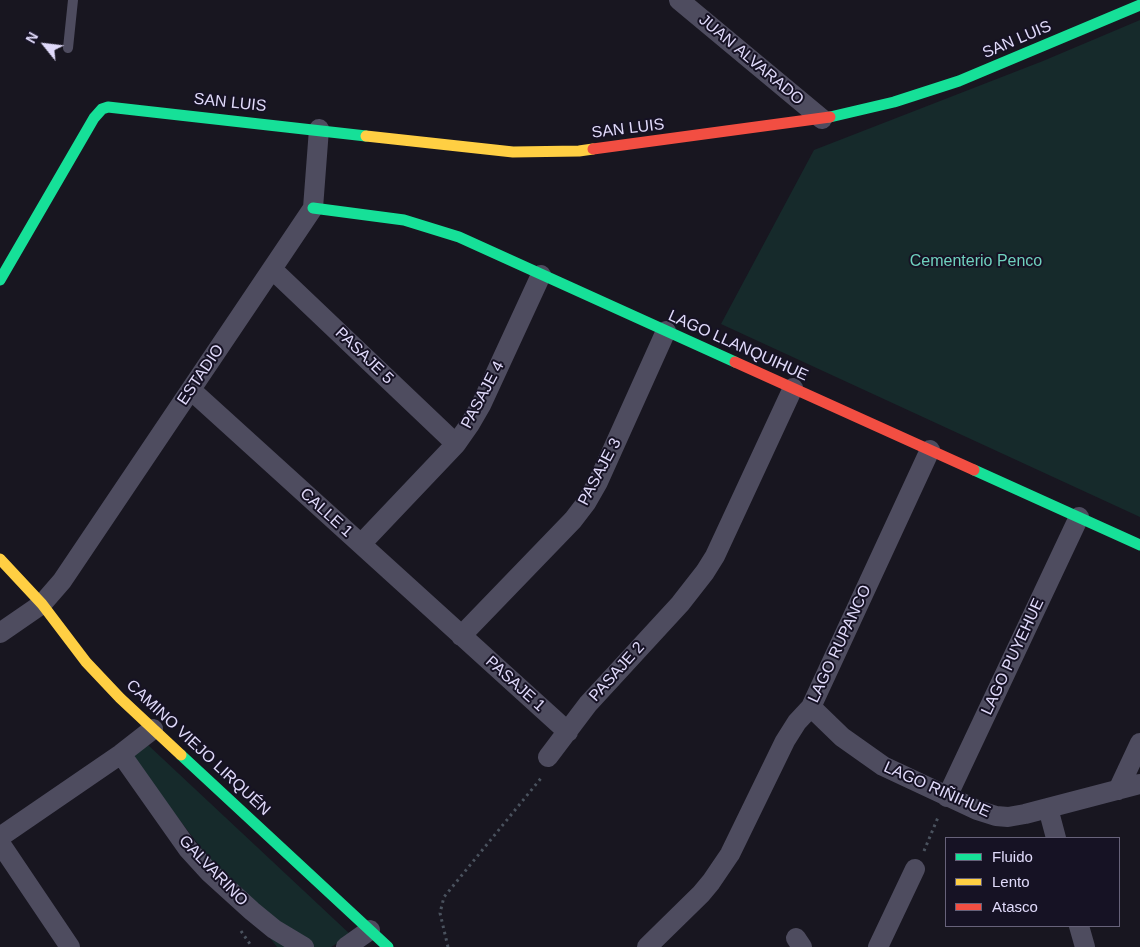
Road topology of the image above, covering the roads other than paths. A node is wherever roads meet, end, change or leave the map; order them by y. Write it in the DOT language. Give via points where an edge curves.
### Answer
graph roads {
  1 [pos="73,0"];
  2 [pos="679,0"];
  3 [pos="1140,5"];
  4 [pos="68,48"];
  5 [pos="822,119"];
  6 [pos="319,129"];
  7 [pos="313,208"];
  8 [pos="272,269"];
  9 [pos="542,275"];
  10 [pos="0,280"];
  11 [pos="666,331"];
  12 [pos="793,388"];
  13 [pos="191,390"];
  14 [pos="456,444"];
  15 [pos="930,450"];
  16 [pos="1078,517"];
  17 [pos="361,544"];
  18 [pos="1140,545"];
  19 [pos="0,559"];
  20 [pos="42,604"];
  21 [pos="0,633"];
  22 [pos="461,636"];
  23 [pos="811,707"];
  24 [pos="154,729"];
  25 [pos="568,732"];
  26 [pos="1140,743"];
  27 [pos="121,754"];
  28 [pos="548,757"];
  29 [pos="1140,784"];
  30 [pos="1118,790"];
  31 [pos="947,797"];
  32 [pos="1048,808"];
  33 [pos="0,837"];
  34 [pos="1056,837"];
  35 [pos="0,843"];
  36 [pos="916,869"];
  37 [pos="1080,927"];
  38 [pos="370,930"];
  39 [pos="70,947"];
  40 [pos="304,947"];
  41 [pos="346,947"];
  42 [pos="388,947"];
  43 [pos="647,947"];
  44 [pos="878,947"];
  45 [pos="1085,947"];
  1 -- 4 [label="lane"];
  2 -- 5 [label="street, JUAN ALVARADO"];
  3 -- 5 [label="street, SAN LUIS" via="958,81 894,102"];
  5 -- 6 [label="street, SAN LUIS" via="543,153"];
  6 -- 7 [label="street, ESTADIO"];
  6 -- 10 [label="street, SAN LUIS" via="114,106 102,109"];
  7 -- 8 [label="street, ESTADIO"];
  7 -- 9 [label="street, LAGO LLANQUIHUE" via="423,225 459,237"];
  8 -- 13 [label="street, ESTADIO"];
  8 -- 14 [label="street, PASAJE 5"];
  9 -- 11 [label="street, LAGO LLANQUIHUE"];
  9 -- 14 [label="street, PASAJE 4" via="482,405"];
  11 -- 12 [label="street, LAGO LLANQUIHUE"];
  11 -- 22 [label="street, PASAJE 3" via="586,503"];
  12 -- 15 [label="street, LAGO LLANQUIHUE"];
  12 -- 25 [label="street, PASAJE 2" via="705,572 680,604 588,704"];
  13 -- 17 [label="street, CALLE 1"];
  13 -- 20 [label="street, ESTADIO" via="62,581"];
  14 -- 17 [label="street, PASAJE 4"];
  15 -- 16 [label="street, LAGO LLANQUIHUE"];
  15 -- 23 [label="street, LAGO RUPANCO"];
  16 -- 18 [label="street, LAGO LLANQUIHUE"];
  16 -- 31 [label="street, LAGO PUYEHUE"];
  17 -- 22 [label="street, CALLE 1"];
  19 -- 20 [label="street, CAMINO VIEJO LIRQUÉN"];
  20 -- 21 [label="street, ESTADIO"];
  20 -- 24 [label="street, CAMINO VIEJO LIRQUÉN" via="86,662"];
  22 -- 25 [label="street, PASAJE 1"];
  23 -- 31 [label="street, LAGO RIÑIHUE" via="866,756"];
  23 -- 43 [label="street, LAGO RUPANCO" via="790,731 720,870 701,894"];
  24 -- 27 [label="street"];
  24 -- 38 [label="street, CAMINO VIEJO LIRQUÉN"];
  25 -- 28 [label="street, PASAJE 2"];
  26 -- 30 [label="street"];
  27 -- 33 [label="street"];
  27 -- 40 [label="street, GALVARINO" via="198,860 252,912"];
  29 -- 30 [label="street, LAGO RIÑIHUE"];
  30 -- 32 [label="street, LAGO RIÑIHUE"];
  31 -- 32 [label="street, LAGO RIÑIHUE" via="996,816 1008,817"];
  32 -- 34 [label="street"];
  35 -- 39 [label="street"];
  36 -- 44 [label="street"];
  37 -- 45 [label="street"];
  38 -- 41 [label="street"];
  38 -- 42 [label="street, CAMINO VIEJO LIRQUÉN"];
}
